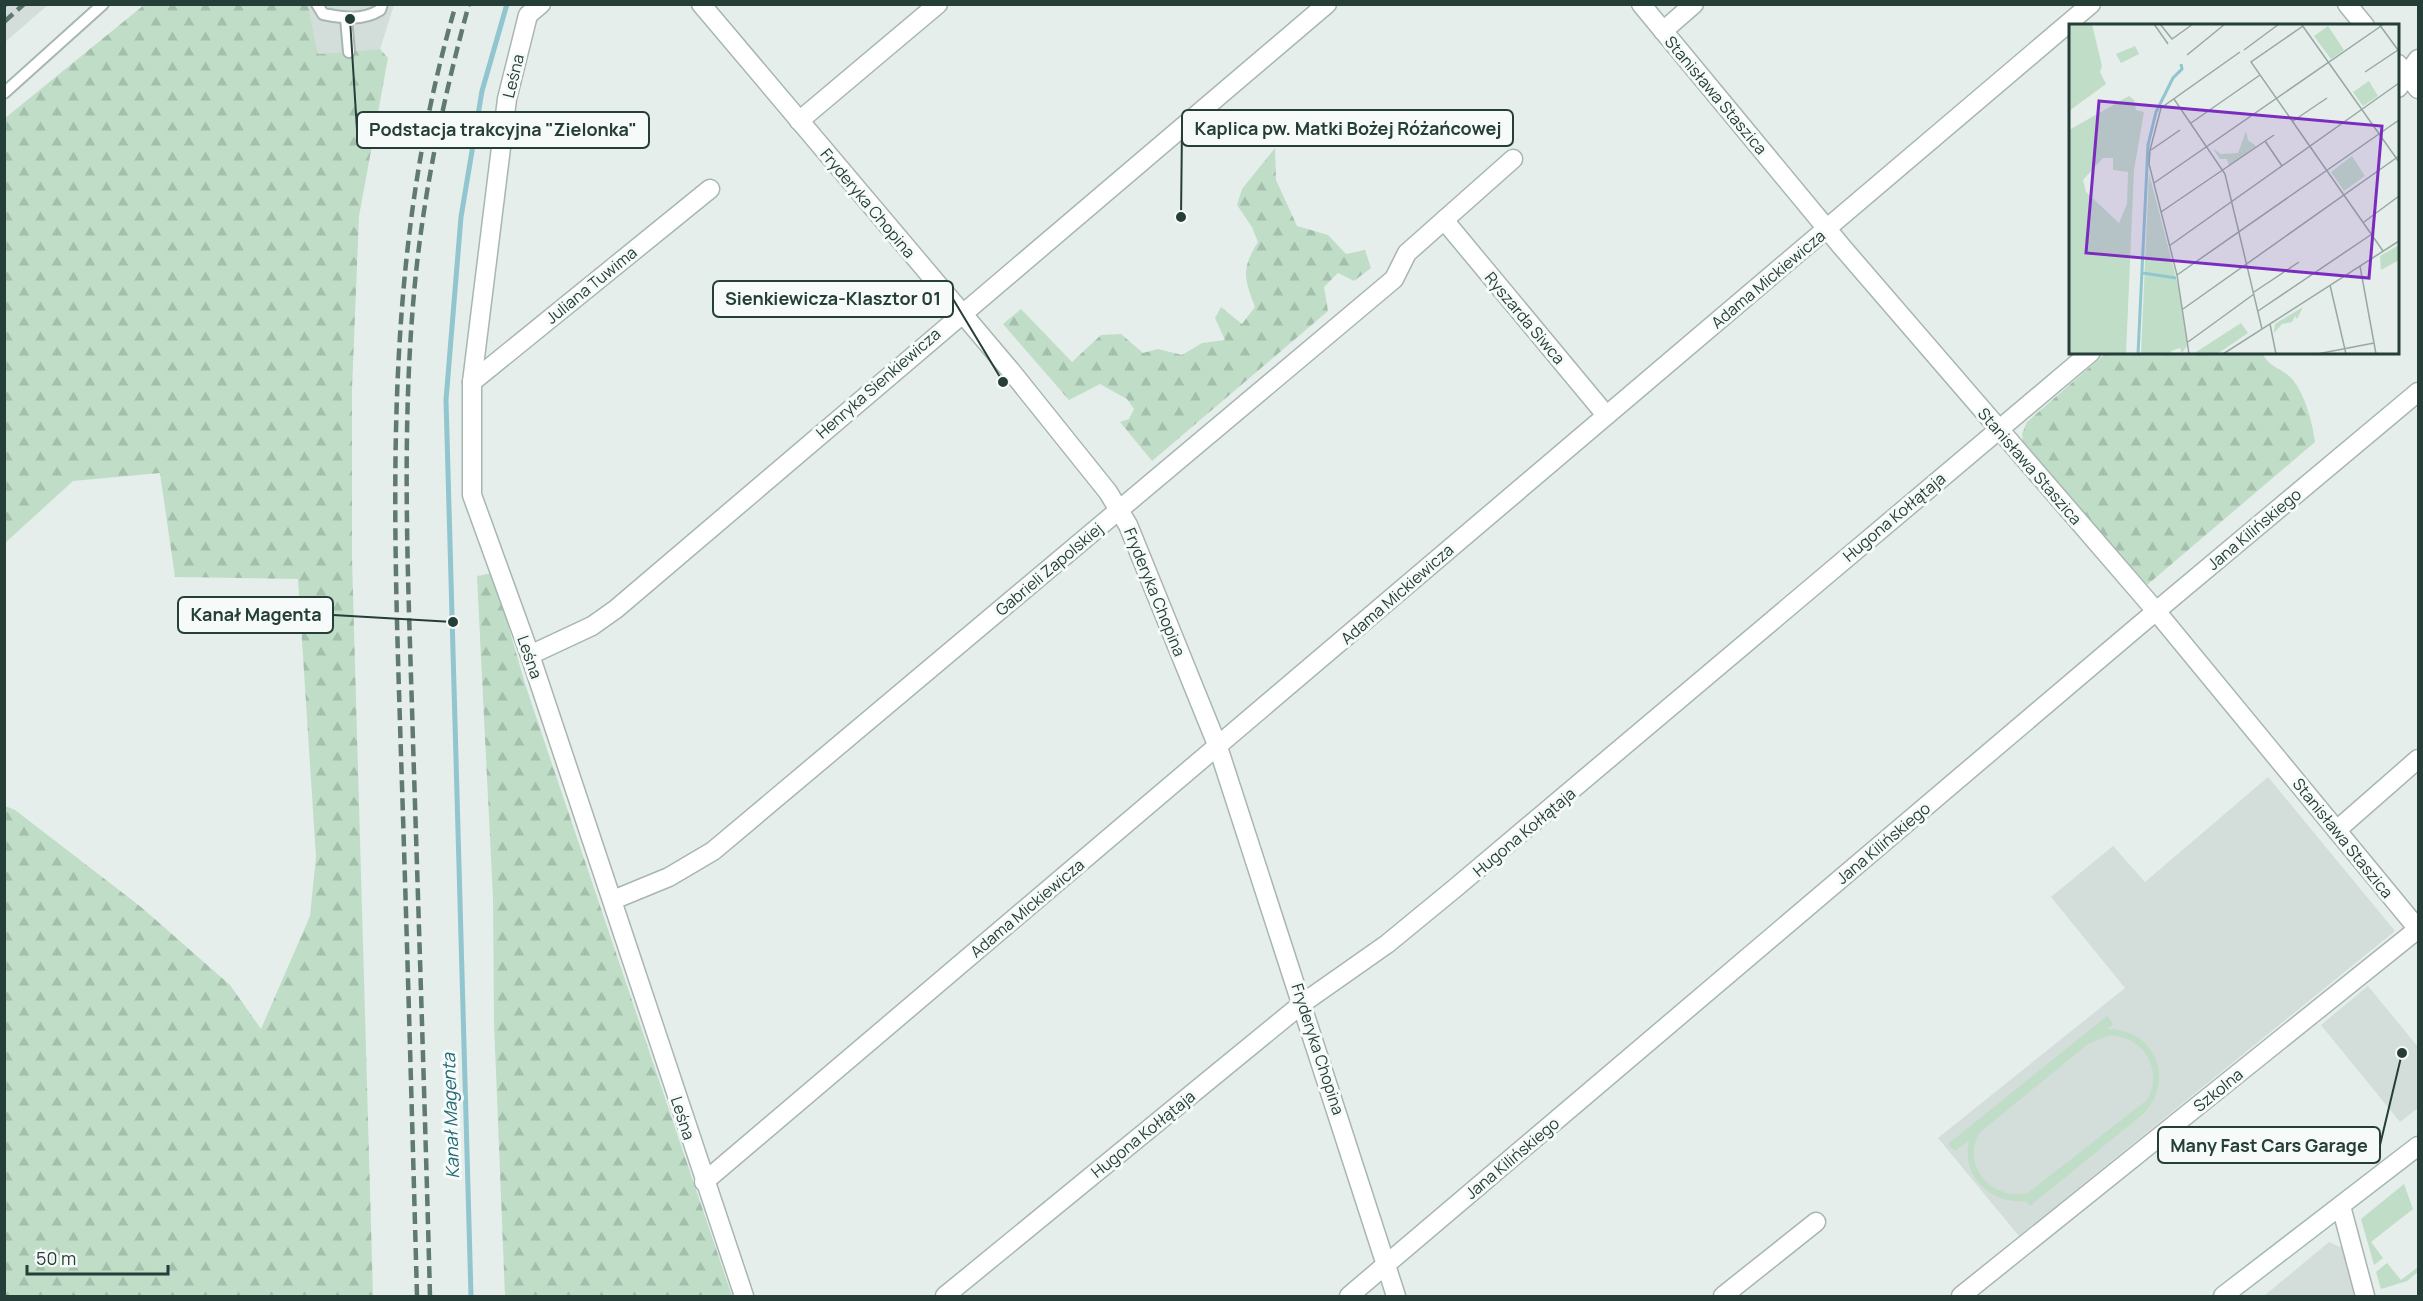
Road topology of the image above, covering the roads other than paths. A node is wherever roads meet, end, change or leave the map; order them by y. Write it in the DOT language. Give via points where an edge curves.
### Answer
graph roads {
  1 [pos="103,4"];
  2 [pos="317,4"];
  3 [pos="382,4"];
  4 [pos="542,4"];
  5 [pos="701,4"];
  6 [pos="938,4"];
  7 [pos="1327,4"];
  8 [pos="1641,4"];
  9 [pos="1694,4"];
  10 [pos="2091,4"];
  11 [pos="2347,4"];
  12 [pos="346,18"];
  13 [pos="2363,24"];
  14 [pos="1663,31"];
  15 [pos="349,52"];
  16 [pos="2418,59"];
  17 [pos="2405,79"];
  18 [pos="4,93"];
  19 [pos="799,121"];
  20 [pos="1513,159"];
  21 [pos="710,189"];
  22 [pos="1444,220"];
  23 [pos="1827,229"];
  24 [pos="961,313"];
  25 [pos="2089,354"];
  26 [pos="472,381"];
  27 [pos="2418,392"];
  28 [pos="1606,415"];
  29 [pos="1998,428"];
  30 [pos="1120,510"];
  31 [pos="2156,611"];
  32 [pos="530,655"];
  33 [pos="1218,747"];
  34 [pos="2418,759"];
  35 [pos="2338,829"];
  36 [pos="613,900"];
  37 [pos="2418,929"];
  38 [pos="1303,1003"];
  39 [pos="2418,1146"];
  40 [pos="704,1182"];
  41 [pos="2341,1206"];
  42 [pos="1816,1222"];
  43 [pos="1387,1264"];
  44 [pos="744,1296"];
  45 [pos="945,1296"];
  46 [pos="1349,1296"];
  47 [pos="1396,1296"];
  48 [pos="1724,1296"];
  49 [pos="1961,1296"];
  50 [pos="2223,1296"];
  51 [pos="2366,1296"];
  1 -- 18 [label="lane"];
  2 -- 12 [label="lane" via="323,14"];
  3 -- 12 [label="lane" via="380,10 368,17"];
  4 -- 26 [label="street, Leśna" via="528,15 507,99"];
  5 -- 19 [label="street, Fryderyka Chopina"];
  6 -- 19 [label="street"];
  7 -- 24 [label="street, Henryka Sienkiewicza"];
  8 -- 14 [label="street, Stanisława Staszica"];
  9 -- 14 [label="street"];
  10 -- 23 [label="street, Adama Mickiewicza"];
  11 -- 13 [label="street"];
  12 -- 15 [label="lane"];
  14 -- 23 [label="street, Stanisława Staszica"];
  16 -- 17 [label="street"];
  19 -- 24 [label="street, Fryderyka Chopina"];
  20 -- 22 [label="street, Gabrieli Zapolskiej"];
  21 -- 26 [label="street, Juliana Tuwima"];
  22 -- 28 [label="street, Ryszarda Siwca"];
  22 -- 30 [label="street, Gabrieli Zapolskiej" via="1407,253 1394,279"];
  23 -- 28 [label="street, Adama Mickiewicza"];
  23 -- 29 [label="street, Stanisława Staszica"];
  24 -- 30 [label="street, Fryderyka Chopina"];
  24 -- 32 [label="street, Henryka Sienkiewicza" via="616,609 592,626"];
  25 -- 29 [label="street, Hugona Kołłątaja"];
  26 -- 32 [label="street, Leśna" via="472,495"];
  27 -- 31 [label="street, Jana Kilińskiego"];
  28 -- 33 [label="street, Adama Mickiewicza"];
  29 -- 31 [label="street, Stanisława Staszica"];
  29 -- 38 [label="street, Hugona Kołłątaja" via="1454,889 1387,944"];
  30 -- 33 [label="street, Fryderyka Chopina"];
  30 -- 36 [label="street, Gabrieli Zapolskiej" via="713,851 669,877"];
  31 -- 35 [label="street, Stanisława Staszica"];
  31 -- 43 [label="street, Jana Kilińskiego"];
  32 -- 36 [label="street, Leśna"];
  33 -- 38 [label="street, Fryderyka Chopina"];
  33 -- 40 [label="street, Adama Mickiewicza"];
  34 -- 35 [label="street"];
  35 -- 37 [label="street, Stanisława Staszica"];
  36 -- 40 [label="street, Leśna"];
  37 -- 49 [label="street, Szkolna"];
  38 -- 43 [label="street, Fryderyka Chopina"];
  38 -- 45 [label="street, Hugona Kołłątaja"];
  39 -- 41 [label="street"];
  40 -- 44 [label="street, Leśna"];
  41 -- 50 [label="street"];
  41 -- 51 [label="street"];
  42 -- 48 [label="street"];
  43 -- 46 [label="street, Jana Kilińskiego"];
  43 -- 47 [label="street, Fryderyka Chopina"];
}
